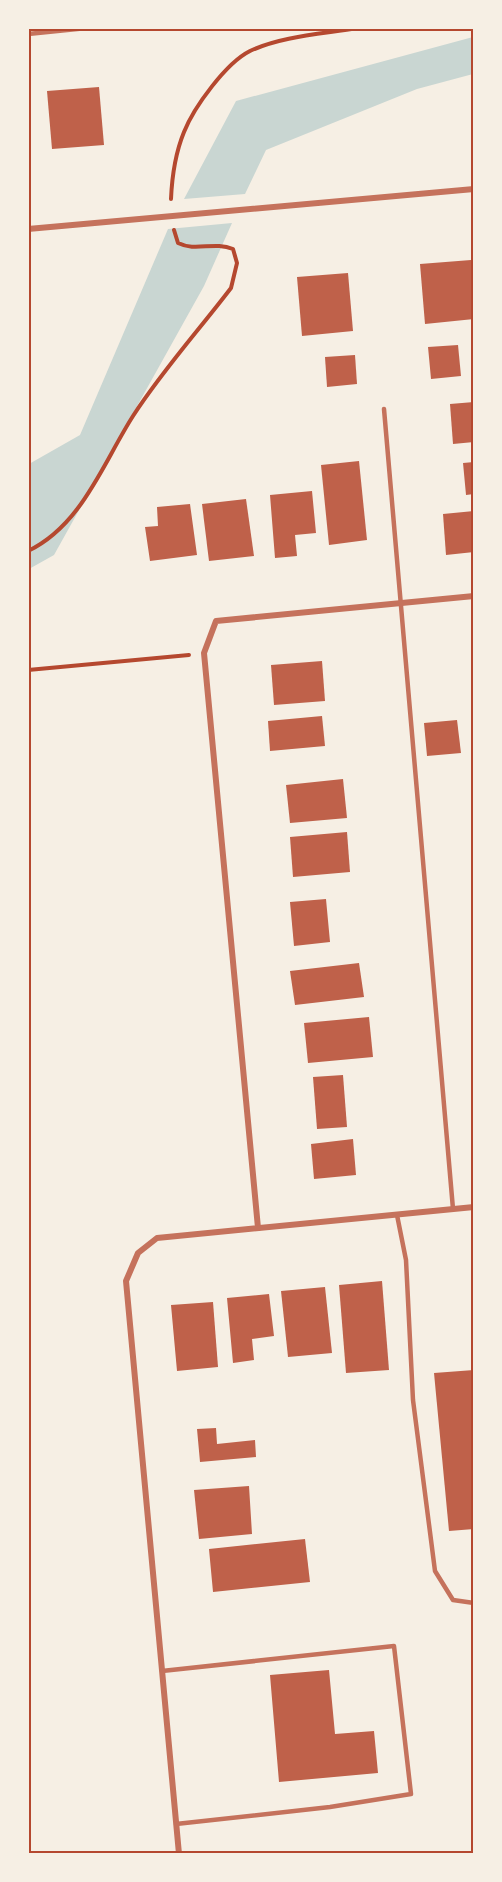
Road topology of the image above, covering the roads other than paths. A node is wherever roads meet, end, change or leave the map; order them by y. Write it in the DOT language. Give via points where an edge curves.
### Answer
graph roads {
  1 [pos="87,28"];
  2 [pos="28,34"];
  3 [pos="474,189"];
  4 [pos="28,229"];
  5 [pos="384,409"];
  6 [pos="474,596"];
  7 [pos="398,604"];
  8 [pos="474,1207"];
  9 [pos="453,1209"];
  10 [pos="397,1215"];
  11 [pos="258,1228"];
  12 [pos="474,1603"];
  13 [pos="162,1671"];
  14 [pos="176,1824"];
  15 [pos="179,1854"];
  1 -- 2 [label="lane"];
  3 -- 4 [label="street"];
  5 -- 7 [label="lane"];
  6 -- 7 [label="street"];
  7 -- 9 [label="lane"];
  7 -- 11 [label="street" via="216,621 204,653"];
  8 -- 9 [label="street"];
  9 -- 10 [label="street"];
  10 -- 11 [label="street"];
  10 -- 12 [label="lane" via="406,1260 413,1400 435,1572 453,1600"];
  11 -- 13 [label="street" via="158,1238 138,1253 126,1281"];
  13 -- 14 [label="street"];
  13 -- 14 [label="lane" via="394,1646 411,1794"];
  14 -- 15 [label="street"];
}
